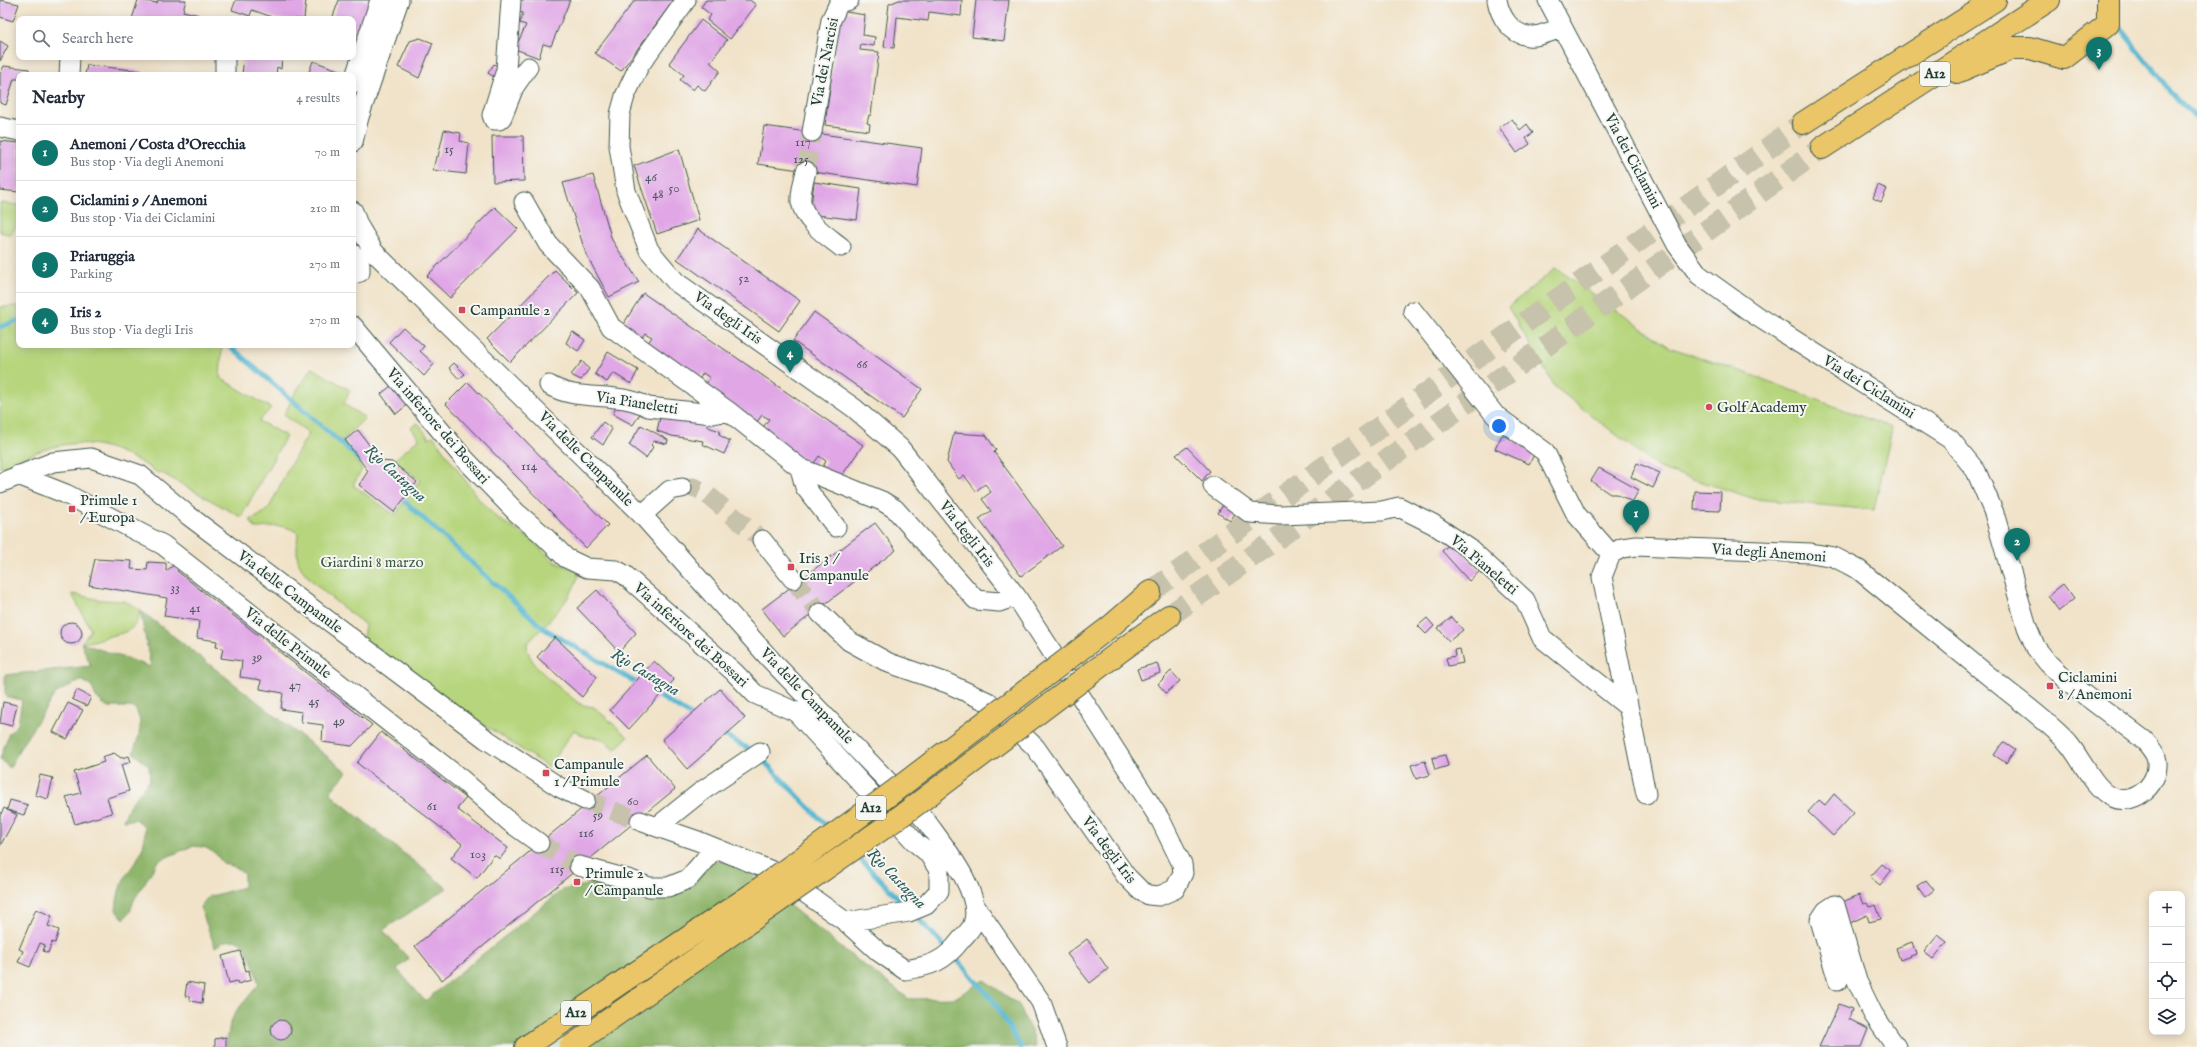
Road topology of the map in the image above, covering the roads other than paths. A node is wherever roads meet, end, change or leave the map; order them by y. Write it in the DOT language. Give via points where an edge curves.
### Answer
graph roads {
  1 [pos="380,0"];
  2 [pos="399,0"];
  3 [pos="510,0"];
  4 [pos="686,0"];
  5 [pos="850,0"];
  6 [pos="1497,0"];
  7 [pos="1548,0"];
  8 [pos="1995,0"];
  9 [pos="2049,0"];
  10 [pos="2108,0"];
  11 [pos="1562,28"];
  12 [pos="70,60"];
  13 [pos="215,60"];
  14 [pos="226,60"];
  15 [pos="528,67"];
  16 [pos="69,72"];
  17 [pos="215,72"];
  18 [pos="225,72"];
  19 [pos="356,74"];
  20 [pos="1901,97"];
  21 [pos="1803,123"];
  22 [pos="0,127"];
  23 [pos="16,130"];
  24 [pos="356,130"];
  25 [pos="812,132"];
  26 [pos="1822,148"];
  27 [pos="806,171"];
  28 [pos="524,202"];
  29 [pos="356,219"];
  30 [pos="841,247"];
  31 [pos="356,258"];
  32 [pos="356,273"];
  33 [pos="1413,311"];
  34 [pos="356,330"];
  35 [pos="549,385"];
  36 [pos="728,411"];
  37 [pos="800,468"];
  38 [pos="18,475"];
  39 [pos="0,483"];
  40 [pos="1213,486"];
  41 [pos="682,488"];
  42 [pos="642,515"];
  43 [pos="836,527"];
  44 [pos="762,540"];
  45 [pos="1610,554"];
  46 [pos="794,579"];
  47 [pos="1150,592"];
  48 [pos="1016,596"];
  49 [pos="820,613"];
  50 [pos="1169,616"];
  51 [pos="1627,706"];
  52 [pos="760,752"];
  53 [pos="2150,785"];
  54 [pos="1646,794"];
  55 [pos="585,800"];
  56 [pos="539,843"];
  57 [pos="715,848"];
  58 [pos="579,866"];
  59 [pos="975,906"];
  60 [pos="846,922"];
  61 [pos="1838,981"];
  62 [pos="526,1047"];
  63 [pos="570,1047"];
  64 [pos="1058,1047"];
  65 [pos="1896,1047"];
  1 -- 19 [label="street"];
  2 -- 24 [label="street"];
  3 -- 15 [label="street" via="506,70 492,115 494,120 502,117 514,88"];
  4 -- 48 [label="street, Via degli Iris" via="639,66 620,114 619,146 626,191 649,250 676,282 854,408 900,448"];
  5 -- 25 [label="street, Via dei Narcisi" via="839,3 831,20"];
  6 -- 11 [label="street" via="1499,11 1512,29 1529,36"];
  7 -- 11 [label="street, Via dei Ciclamini"];
  8 -- 21 [label="highway, A12"];
  9 -- 20 [label="highway, A12"];
  10 -- 20 [label="highway" via="2108,24 2064,58 2030,48 2013,48"];
  11 -- 53 [label="street, Via dei Ciclamini" via="1677,245 1699,275 1755,315 1950,439 1976,471 1994,513 2027,627 2036,648 2070,684 2144,740 2152,749 2156,758 2156,768"];
  12 -- 16 [label="street"];
  13 -- 17 [label="street"];
  14 -- 18 [label="street"];
  20 -- 26 [label="highway, A12"];
  22 -- 23 [label="street"];
  27 -- 30 [label="street" via="801,200 805,215"];
  28 -- 36 [label="street" via="548,244 590,288 611,327"];
  29 -- 42 [label="street, Via delle Campanule" via="374,252"];
  31 -- 32 [label="street" via="360,264 360,272"];
  33 -- 45 [label="street" via="1495,415 1546,452 1576,514"];
  34 -- 60 [label="street, Via inferiore dei Bossari" via="461,455 557,550 566,558 588,568 616,570 625,575 756,694 796,712 928,853 939,870 939,891 926,905 909,912"];
  35 -- 36 [label="street, Via Pianeletti" via="561,393 604,396 639,402 648,407 714,414"];
  36 -- 37 [label="street"];
  37 -- 43 [label="street" via="805,487"];
  37 -- 48 [label="street" via="882,501 895,510 976,600 999,602"];
  38 -- 39 [label="street, Via delle Campanule"];
  38 -- 55 [label="street, Via delle Campanule" via="53,462 91,458 140,475 189,516 486,739 559,787"];
  38 -- 56 [label="street, Via delle Primule" via="66,494 163,545 456,774 511,823"];
  40 -- 51 [label="street, Via Pianeletti" via="1250,513 1297,515 1382,511 1399,507 1433,524 1470,549 1525,600 1542,638"];
  41 -- 42 [label="street" via="670,490"];
  42 -- 59 [label="street, Via delle Campanule" via="770,659 926,821 968,886"];
  44 -- 46 [label="street"];
  45 -- 51 [label="street" via="1602,577"];
  45 -- 53 [label="street, Via degli Anemoni" via="1622,548 1652,546 1811,553 1834,557 1859,570 2039,717 2068,744 2103,791 2112,797 2131,798 2145,791"];
  47 -- 62 [label="highway, A12, bridge" via="1111,626 893,792 752,895"];
  48 -- 49 [label="street, Via degli Iris" via="1161,821 1179,855 1183,873 1175,889 1167,894 1149,895 1141,892 1126,876 1034,747 988,702 947,683 889,663 849,641"];
  50 -- 63 [label="highway, A12, bridge" via="905,813"];
  51 -- 54 [label="street"];
  52 -- 57 [label="street, Via delle Campanule" via="648,824"];
  57 -- 58 [label="street" via="688,879 668,887 649,887"];
  57 -- 60 [label="street, Via delle Campanule" via="777,873"];
  59 -- 60 [label="street, Via delle Campanule" via="973,925 952,952 931,966 905,970 879,952"];
  59 -- 64 [label="street" via="1041,1002"];
  61 -- 65 [label="street" via="1820,920 1826,911 1836,905 1857,981 1873,1014"];
}
